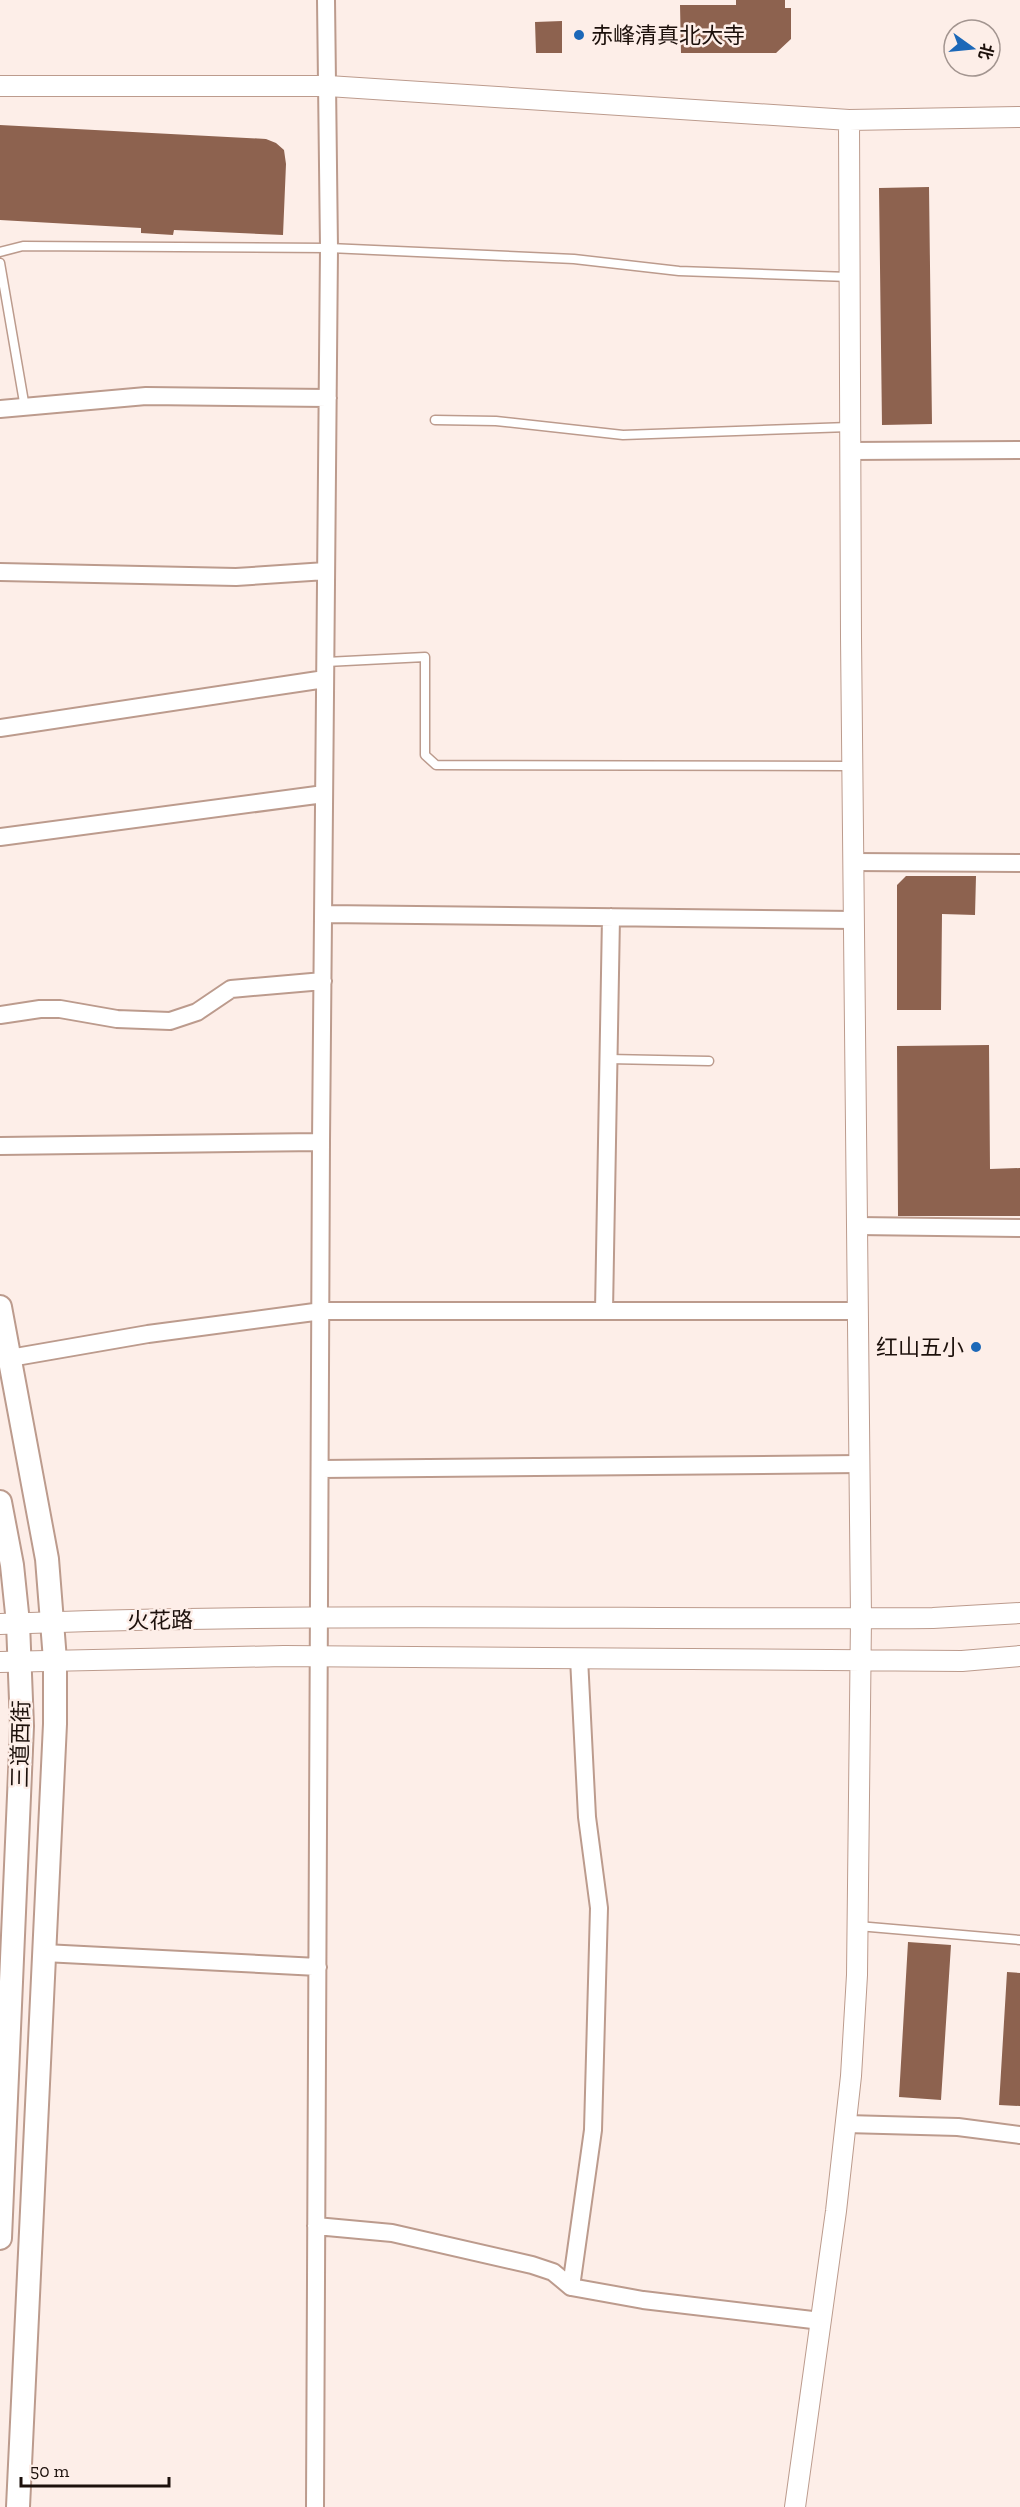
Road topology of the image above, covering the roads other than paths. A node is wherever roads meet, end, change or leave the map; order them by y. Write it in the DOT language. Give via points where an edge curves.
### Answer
graph roads {
  1 [pos="326,0"];
  2 [pos="0,86"];
  3 [pos="328,86"];
  4 [pos="1018,118"];
  5 [pos="849,120"];
  6 [pos="329,248"];
  7 [pos="0,252"];
  8 [pos="0,263"];
  9 [pos="849,277"];
  10 [pos="328,398"];
  11 [pos="25,408"];
  12 [pos="0,409"];
  13 [pos="435,420"];
  14 [pos="850,427"];
  15 [pos="1020,450"];
  16 [pos="850,451"];
  17 [pos="326,571"];
  18 [pos="0,572"];
  19 [pos="326,662"];
  20 [pos="325,679"];
  21 [pos="0,728"];
  22 [pos="852,766"];
  23 [pos="324,794"];
  24 [pos="0,837"];
  25 [pos="853,862"];
  26 [pos="1020,863"];
  27 [pos="324,914"];
  28 [pos="611,917"];
  29 [pos="854,920"];
  30 [pos="323,981"];
  31 [pos="0,1015"];
  32 [pos="608,1059"];
  33 [pos="710,1061"];
  34 [pos="321,1142"];
  35 [pos="0,1146"];
  36 [pos="857,1226"];
  37 [pos="1020,1228"];
  38 [pos="0,1307"];
  39 [pos="321,1311"];
  40 [pos="604,1311"];
  41 [pos="858,1311"];
  42 [pos="10,1358"];
  43 [pos="860,1464"];
  44 [pos="321,1469"];
  45 [pos="0,1502"];
  46 [pos="1020,1613"];
  47 [pos="320,1618"];
  48 [pos="861,1618"];
  49 [pos="53,1622"];
  50 [pos="9,1624"];
  51 [pos="320,1656"];
  52 [pos="1020,1656"];
  53 [pos="579,1658"];
  54 [pos="55,1660"];
  55 [pos="860,1661"];
  56 [pos="10,1662"];
  57 [pos="858,1926"];
  58 [pos="1020,1940"];
  59 [pos="44,1953"];
  60 [pos="318,1967"];
  61 [pos="846,2124"];
  62 [pos="1020,2136"];
  63 [pos="316,2226"];
  64 [pos="0,2238"];
  65 [pos="571,2287"];
  66 [pos="820,2321"];
  67 [pos="18,2507"];
  68 [pos="315,2507"];
  69 [pos="795,2507"];
  1 -- 3 [label="street"];
  2 -- 3 [label="street"];
  3 -- 5 [label="street"];
  3 -- 6 [label="street"];
  4 -- 5 [label="street"];
  5 -- 9 [label="street"];
  6 -- 7 [label="lane" via="23,246"];
  6 -- 9 [label="lane" via="574,259 679,271"];
  6 -- 10 [label="street"];
  8 -- 11 [label="lane"];
  9 -- 14 [label="street"];
  10 -- 11 [label="street" via="146,396"];
  10 -- 17 [label="street"];
  11 -- 12 [label="street"];
  13 -- 14 [label="lane" via="496,421 623,435"];
  14 -- 16 [label="street"];
  15 -- 16 [label="street"];
  16 -- 22 [label="street"];
  17 -- 18 [label="street" via="236,577"];
  17 -- 19 [label="street"];
  19 -- 20 [label="street"];
  19 -- 22 [label="lane" via="425,657 425,755 436,765"];
  20 -- 21 [label="street"];
  20 -- 23 [label="street"];
  22 -- 25 [label="street"];
  23 -- 24 [label="street"];
  23 -- 27 [label="street"];
  25 -- 26 [label="street"];
  25 -- 29 [label="street"];
  27 -- 28 [label="street"];
  27 -- 30 [label="street"];
  28 -- 29 [label="street"];
  28 -- 32 [label="street"];
  29 -- 36 [label="street"];
  30 -- 31 [label="street" via="231,989 197,1012 170,1022 117,1019 60,1009"];
  30 -- 34 [label="street"];
  32 -- 33 [label="lane"];
  32 -- 40 [label="street"];
  34 -- 35 [label="street"];
  34 -- 39 [label="street"];
  36 -- 37 [label="street"];
  36 -- 41 [label="street"];
  38 -- 42 [label="main road"];
  39 -- 40 [label="street"];
  39 -- 42 [label="street" via="148,1334"];
  39 -- 44 [label="street"];
  40 -- 41 [label="street"];
  41 -- 43 [label="street"];
  42 -- 49 [label="main road" via="47,1559"];
  43 -- 44 [label="street"];
  43 -- 48 [label="street"];
  44 -- 47 [label="street"];
  45 -- 50 [label="main road, 三道西街" via="12,1565"];
  46 -- 48 [label="street, 火花路"];
  47 -- 48 [label="street, 火花路"];
  47 -- 49 [label="street, 火花路"];
  47 -- 51 [label="street"];
  48 -- 55 [label="street"];
  49 -- 50 [label="street, 火花路"];
  49 -- 54 [label="main road"];
  50 -- 56 [label="main road, 三道西街"];
  51 -- 53 [label="street"];
  51 -- 54 [label="street"];
  51 -- 60 [label="street"];
  52 -- 55 [label="street" via="962,1662"];
  53 -- 55 [label="street"];
  53 -- 65 [label="street" via="587,1817 599,1908 593,2130"];
  54 -- 56 [label="street"];
  54 -- 59 [label="main road"];
  55 -- 57 [label="street"];
  56 -- 64 [label="main road, 三道西街" via="22,1726"];
  57 -- 58 [label="lane"];
  57 -- 61 [label="street"];
  59 -- 60 [label="street"];
  59 -- 67 [label="main road"];
  60 -- 63 [label="street"];
  61 -- 62 [label="street" via="958,2127"];
  61 -- 66 [label="street"];
  63 -- 65 [label="street" via="392,2233 532,2265 553,2272"];
  63 -- 68 [label="street"];
  65 -- 66 [label="street" via="643,2300"];
  66 -- 69 [label="street"];
}
